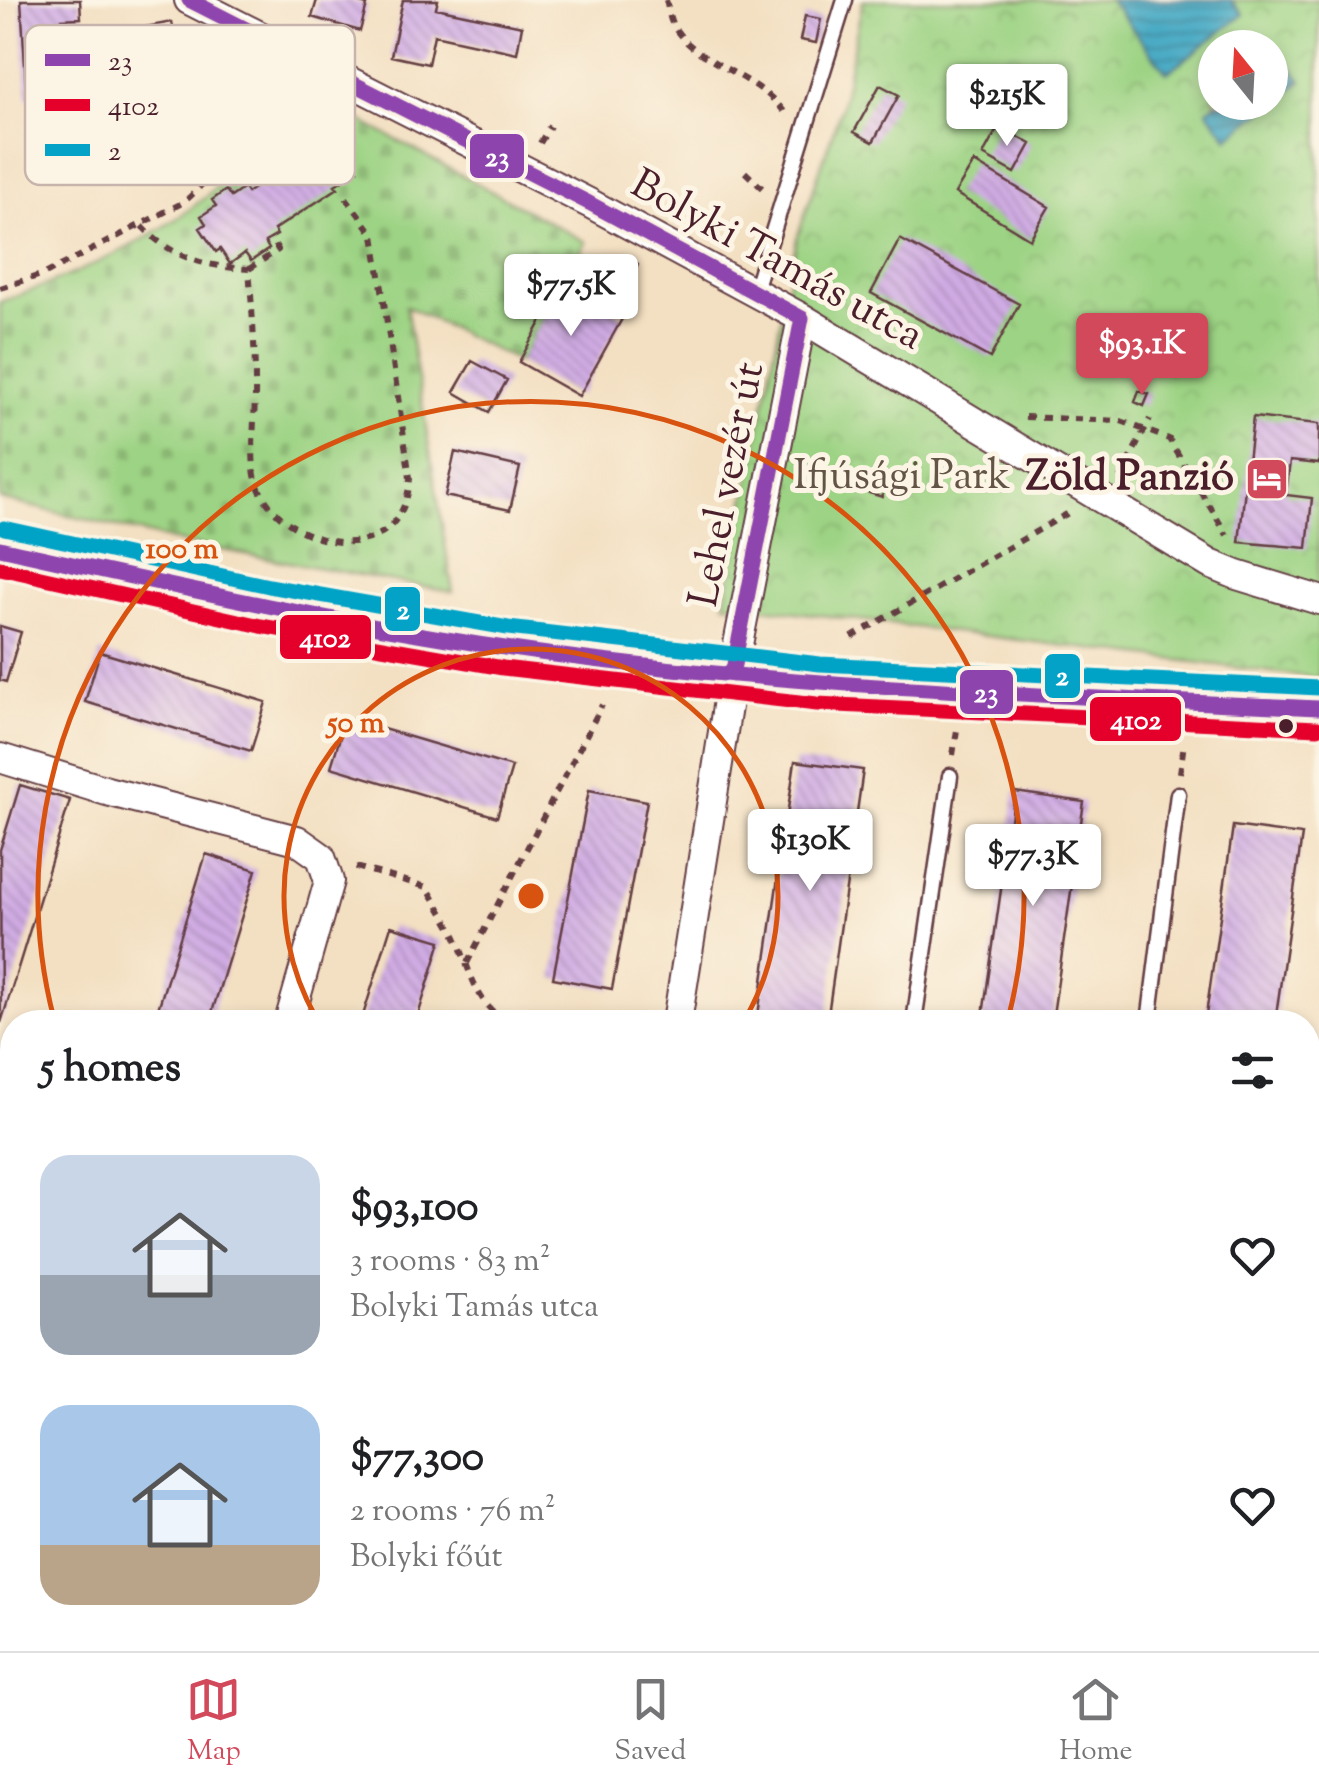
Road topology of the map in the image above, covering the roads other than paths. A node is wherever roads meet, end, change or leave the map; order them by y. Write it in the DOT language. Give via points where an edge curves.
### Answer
graph roads {
  1 [pos="188,0"];
  2 [pos="845,0"];
  3 [pos="240,25"];
  4 [pos="355,83"];
  5 [pos="754,292"];
  6 [pos="802,318"];
  7 [pos="0,548"];
  8 [pos="1319,600"];
  9 [pos="732,675"];
  10 [pos="1319,708"];
  11 [pos="0,758"];
  12 [pos="950,776"];
  13 [pos="1178,794"];
  14 [pos="293,1010"];
  15 [pos="679,1010"];
  16 [pos="916,1010"];
  17 [pos="1151,1010"];
  1 -- 3 [label="street, Bolyki Tamás utca"];
  2 -- 5 [label="lane"];
  4 -- 5 [label="street, Bolyki Tamás utca"];
  5 -- 6 [label="street, Bolyki Tamás utca"];
  6 -- 8 [label="street, Bolyki Tamás utca" via="1210,564"];
  6 -- 9 [label="street, Lehel vezér út"];
  7 -- 9 [label="main road" via="394,629"];
  9 -- 10 [label="main road"];
  9 -- 15 [label="street, Lehel vezér út"];
  11 -- 14 [label="street" via="296,840 321,857 328,881"];
  12 -- 16 [label="lane"];
  13 -- 17 [label="lane"];
}
